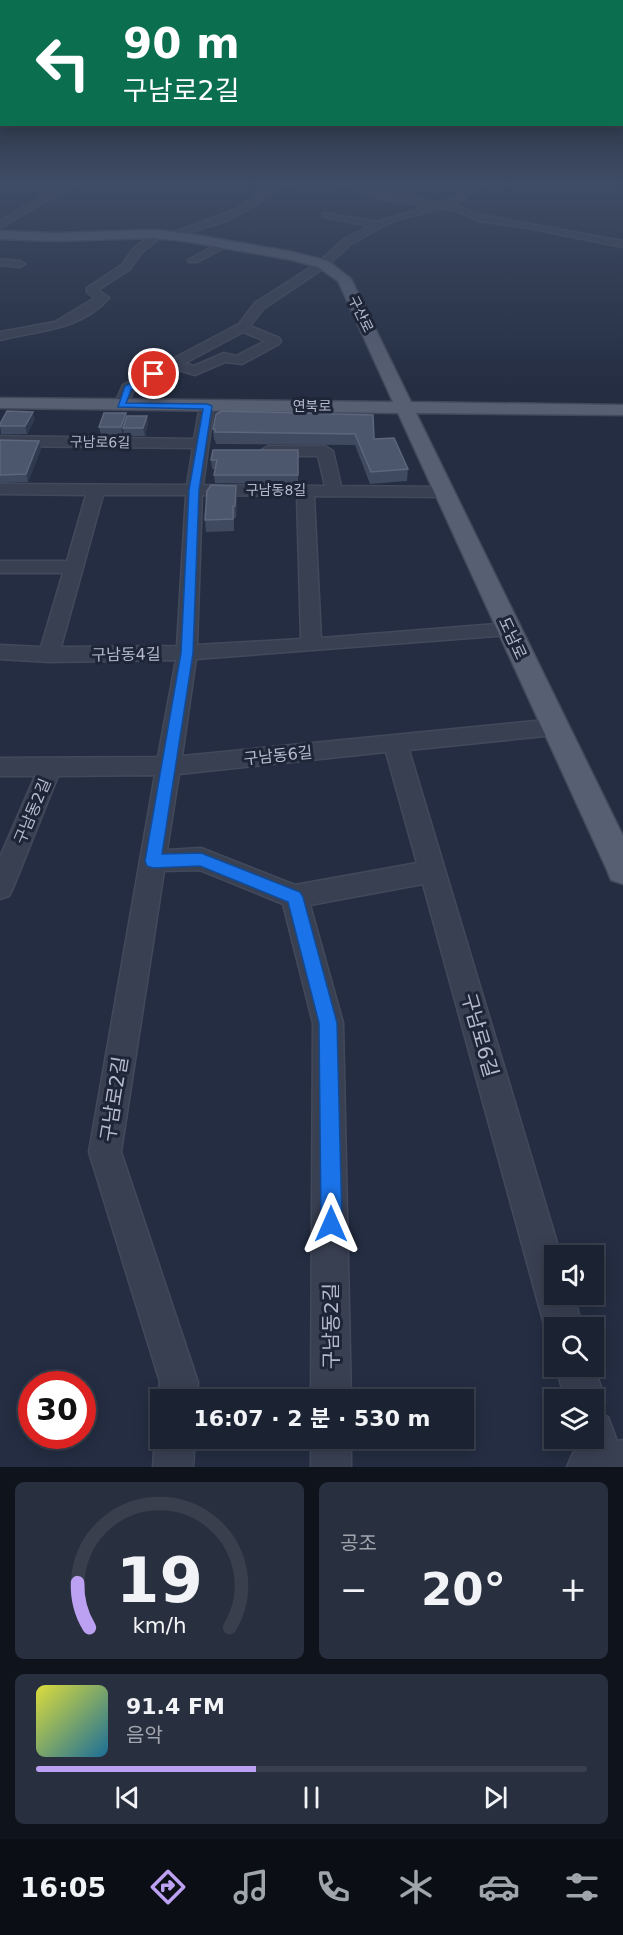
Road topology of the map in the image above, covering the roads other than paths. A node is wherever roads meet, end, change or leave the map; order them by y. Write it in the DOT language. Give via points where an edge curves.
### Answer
graph roads {
  1 [pos="137,251"];
  2 [pos="210,251"];
  3 [pos="273,251"];
  4 [pos="337,251"];
  5 [pos="194,260"];
  6 [pos="0,262"];
  7 [pos="20,264"];
  8 [pos="323,264"];
  9 [pos="243,327"];
  10 [pos="0,336"];
  11 [pos="174,364"];
  12 [pos="0,403"];
  13 [pos="121,405"];
  14 [pos="207,406"];
  15 [pos="404,406"];
  16 [pos="623,410"];
  17 [pos="0,441"];
  18 [pos="205,448"];
  19 [pos="247,451"];
  20 [pos="0,489"];
  21 [pos="96,490"];
  22 [pos="194,490"];
  23 [pos="305,490"];
  24 [pos="334,490"];
  25 [pos="444,492"];
  26 [pos="0,567"];
  27 [pos="75,567"];
  28 [pos="509,629"];
  29 [pos="311,644"];
  30 [pos="0,652"];
  31 [pos="187,653"];
  32 [pos="50,655"];
  33 [pos="555,727"];
  34 [pos="395,743"];
  35 [pos="50,766"];
  36 [pos="168,766"];
  37 [pos="0,767"];
  38 [pos="153,861"];
  39 [pos="623,870"];
  40 [pos="432,871"];
  41 [pos="0,888"];
  42 [pos="294,897"];
  43 [pos="561,1317"];
  44 [pos="178,1389"];
  45 [pos="331,1389"];
  46 [pos="174,1449"];
  47 [pos="331,1449"];
  48 [pos="173,1467"];
  49 [pos="331,1467"];
  1 -- 10 [label="street" via="126,267 91,290 102,298 78,316 41,329"];
  2 -- 5 [label="street"];
  3 -- 8 [label="main road, 구산로"];
  4 -- 8 [label="street"];
  6 -- 7 [label="street"];
  8 -- 9 [label="street" via="259,306"];
  8 -- 15 [label="main road, 구산로" via="344,279"];
  9 -- 11 [label="street"];
  9 -- 11 [label="street" via="275,341 237,361 224,357 195,371"];
  11 -- 13 [label="street" via="128,388"];
  12 -- 13 [label="main road, 연북로"];
  13 -- 14 [label="main road, 연북로"];
  14 -- 15 [label="main road, 연북로"];
  14 -- 18 [label="street, 구남로2길"];
  15 -- 16 [label="main road, 연북로"];
  15 -- 25 [label="main road, 도남로"];
  17 -- 18 [label="street, 구남로6길"];
  18 -- 22 [label="street, 구남로2길"];
  19 -- 24 [label="street" via="325,451"];
  20 -- 21 [label="street, 구남동8길"];
  21 -- 22 [label="street, 구남동8길"];
  21 -- 27 [label="street"];
  22 -- 23 [label="street, 구남동8길"];
  22 -- 31 [label="street, 구남로2길"];
  23 -- 24 [label="street, 구남동8길"];
  23 -- 29 [label="street"];
  24 -- 25 [label="street, 구남동8길"];
  25 -- 28 [label="main road, 도남로"];
  26 -- 27 [label="street"];
  27 -- 32 [label="street"];
  28 -- 29 [label="street, 구남동4길"];
  28 -- 33 [label="main road, 도남로"];
  29 -- 31 [label="street, 구남동4길"];
  30 -- 32 [label="street, 구남동4길"];
  31 -- 32 [label="street, 구남동4길"];
  31 -- 36 [label="street, 구남로2길"];
  33 -- 34 [label="street, 구남동6길"];
  33 -- 39 [label="main road, 도남로"];
  34 -- 36 [label="street, 구남동6길"];
  34 -- 40 [label="street, 구남로6길"];
  35 -- 36 [label="street, 구남동6길"];
  35 -- 37 [label="street, 구남동6길"];
  35 -- 41 [label="street, 구남동2길"];
  36 -- 38 [label="street, 구남로2길"];
  38 -- 42 [label="street" via="201,859"];
  38 -- 44 [label="street, 구남로2길" via="105,1152"];
  40 -- 42 [label="street"];
  40 -- 43 [label="street, 구남로6길"];
  42 -- 45 [label="street, 구남동2길" via="328,1023"];
  46 -- 48 [label="street"];
  47 -- 49 [label="street"];
}
